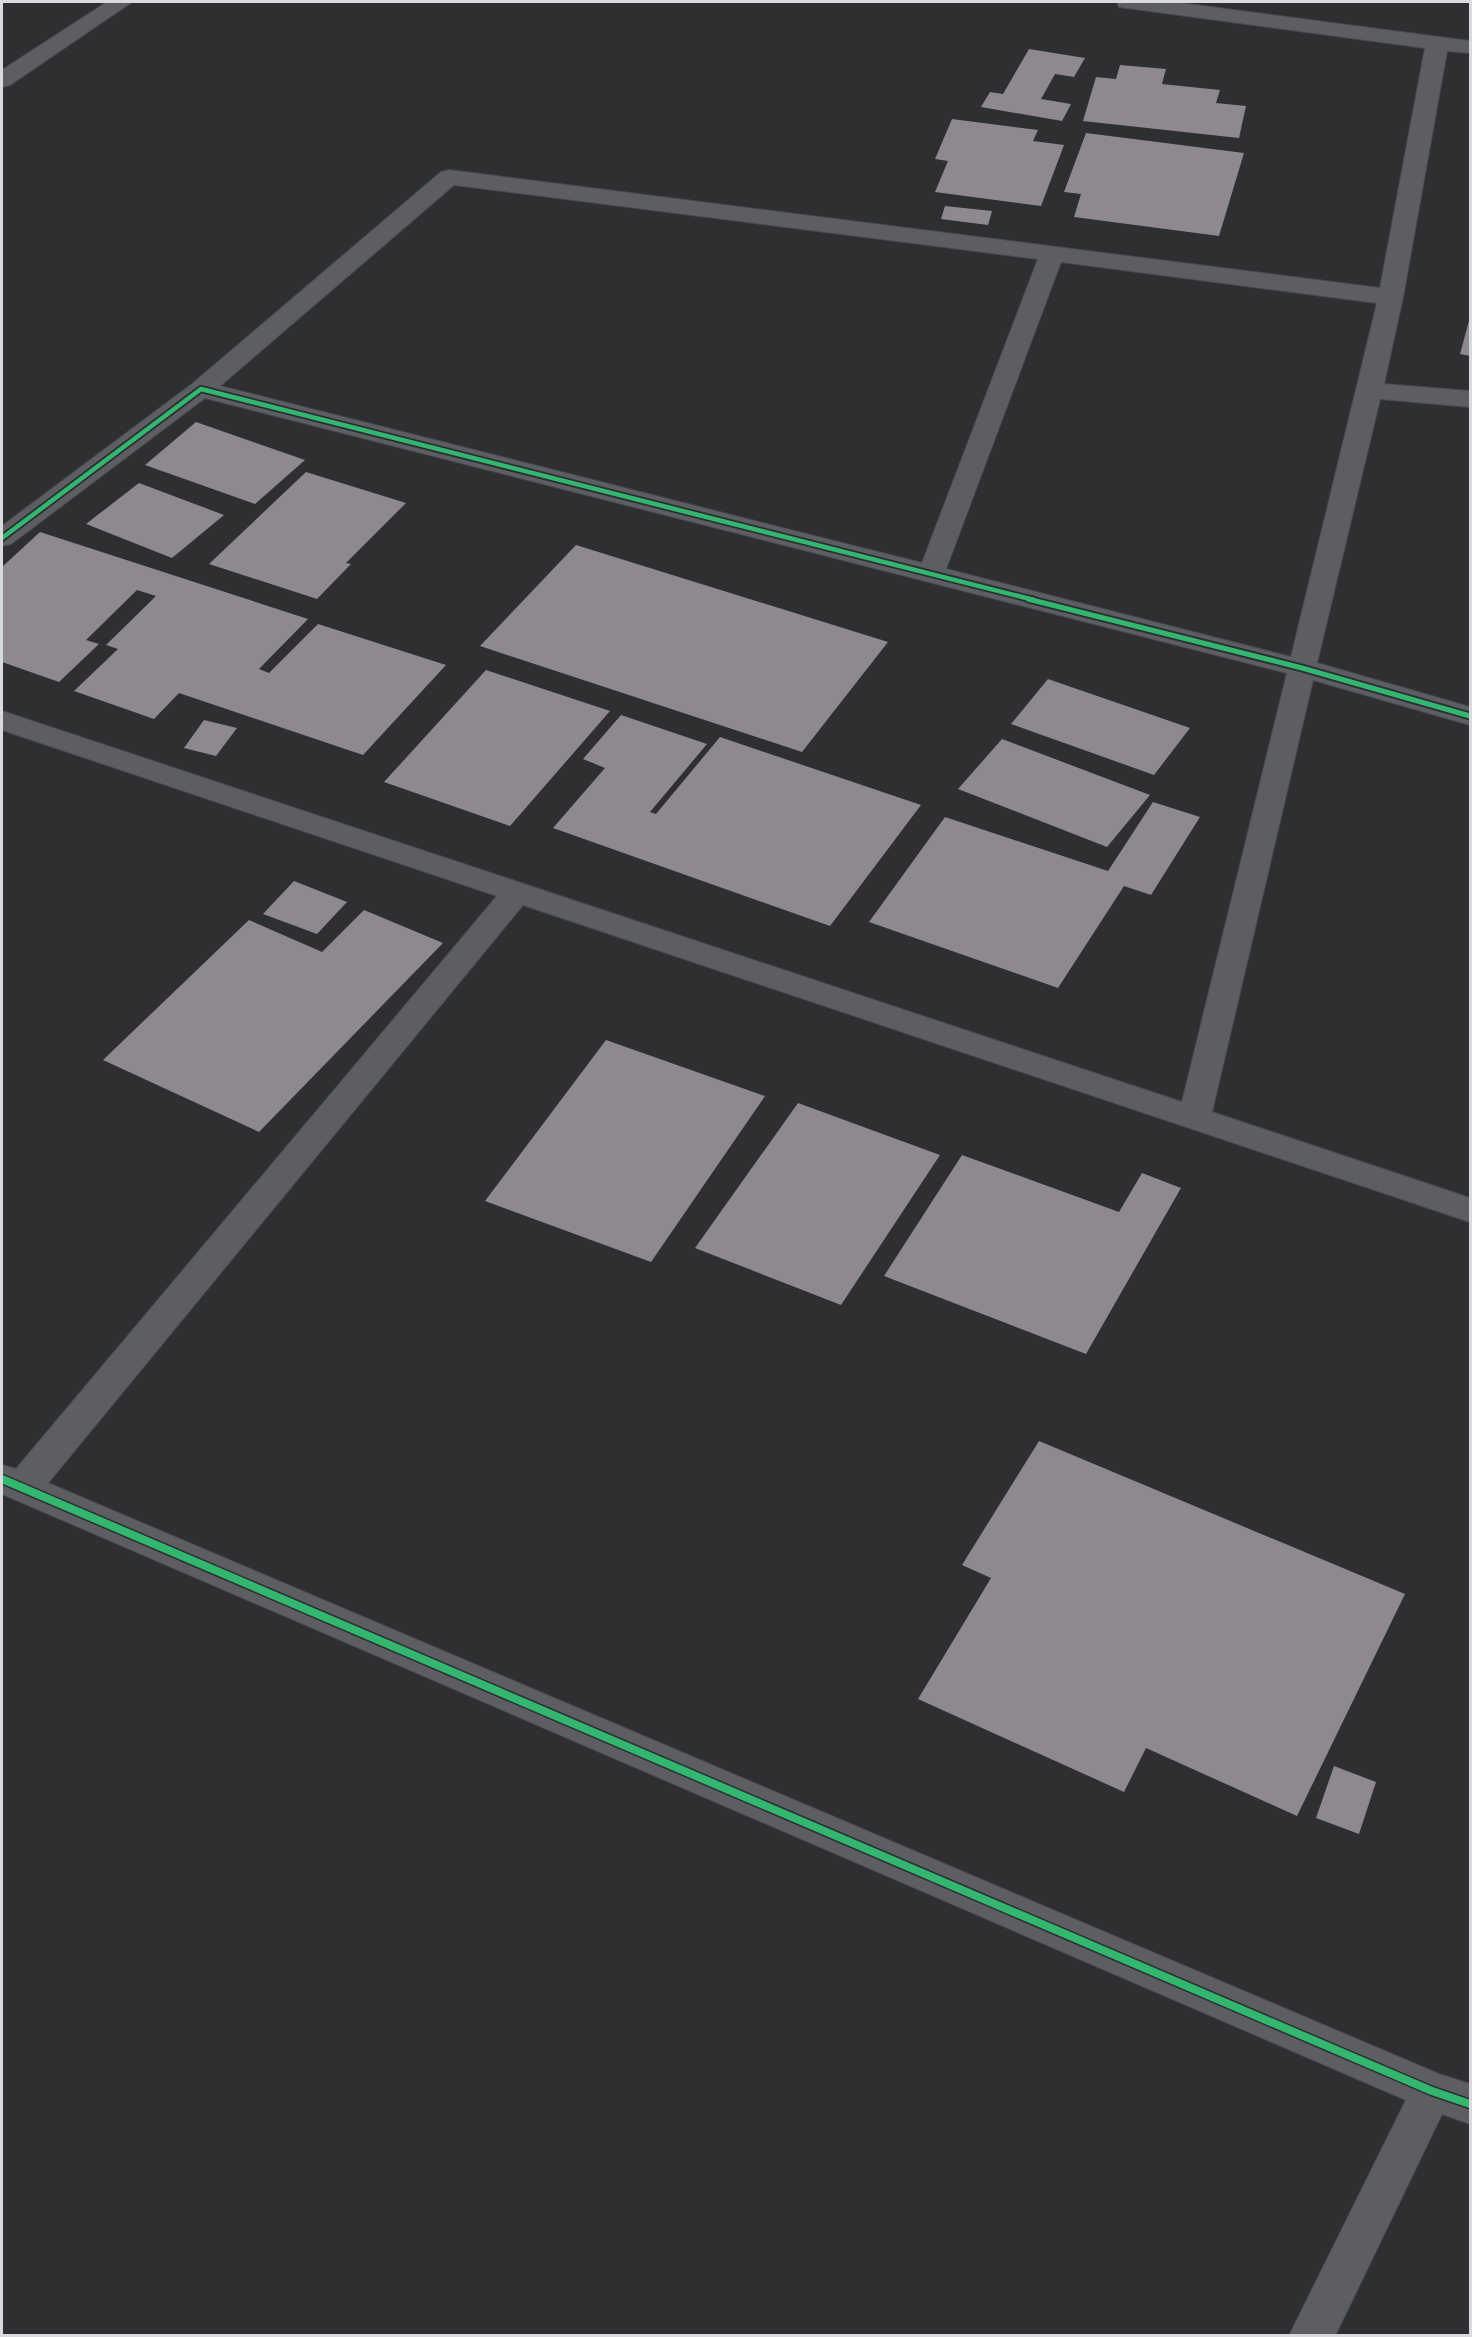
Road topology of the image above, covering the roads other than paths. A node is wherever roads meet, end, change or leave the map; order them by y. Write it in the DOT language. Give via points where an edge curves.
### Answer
graph roads {
  1 [pos="121,2"];
  2 [pos="1127,2"];
  3 [pos="1437,43"];
  4 [pos="1470,47"];
  5 [pos="2,80"];
  6 [pos="1052,254"];
  7 [pos="1391,297"];
  8 [pos="201,389"];
  9 [pos="1369,390"];
  10 [pos="1470,399"];
  11 [pos="2,538"];
  12 [pos="931,574"];
  13 [pos="1302,668"];
  14 [pos="1470,716"];
  15 [pos="2,720"];
  16 [pos="517,892"];
  17 [pos="1194,1117"];
  18 [pos="1470,1210"];
  19 [pos="12,1483"];
  20 [pos="1451,2097"];
  21 [pos="1311,2336"];
  1 -- 5 [label="street"];
  2 -- 3 [label="street"];
  3 -- 4 [label="street"];
  3 -- 7 [label="street"];
  6 -- 7 [label="street"];
  6 -- 8 [label="street" via="450,177"];
  6 -- 12 [label="street"];
  7 -- 9 [label="street"];
  8 -- 11 [label="street"];
  8 -- 12 [label="street"];
  9 -- 10 [label="street"];
  9 -- 13 [label="street"];
  12 -- 13 [label="street"];
  13 -- 14 [label="street"];
  13 -- 17 [label="street"];
  15 -- 16 [label="street"];
  16 -- 17 [label="street"];
  16 -- 19 [label="street"];
  17 -- 18 [label="street"];
  19 -- 20 [label="street"];
  20 -- 21 [label="street"];
}
